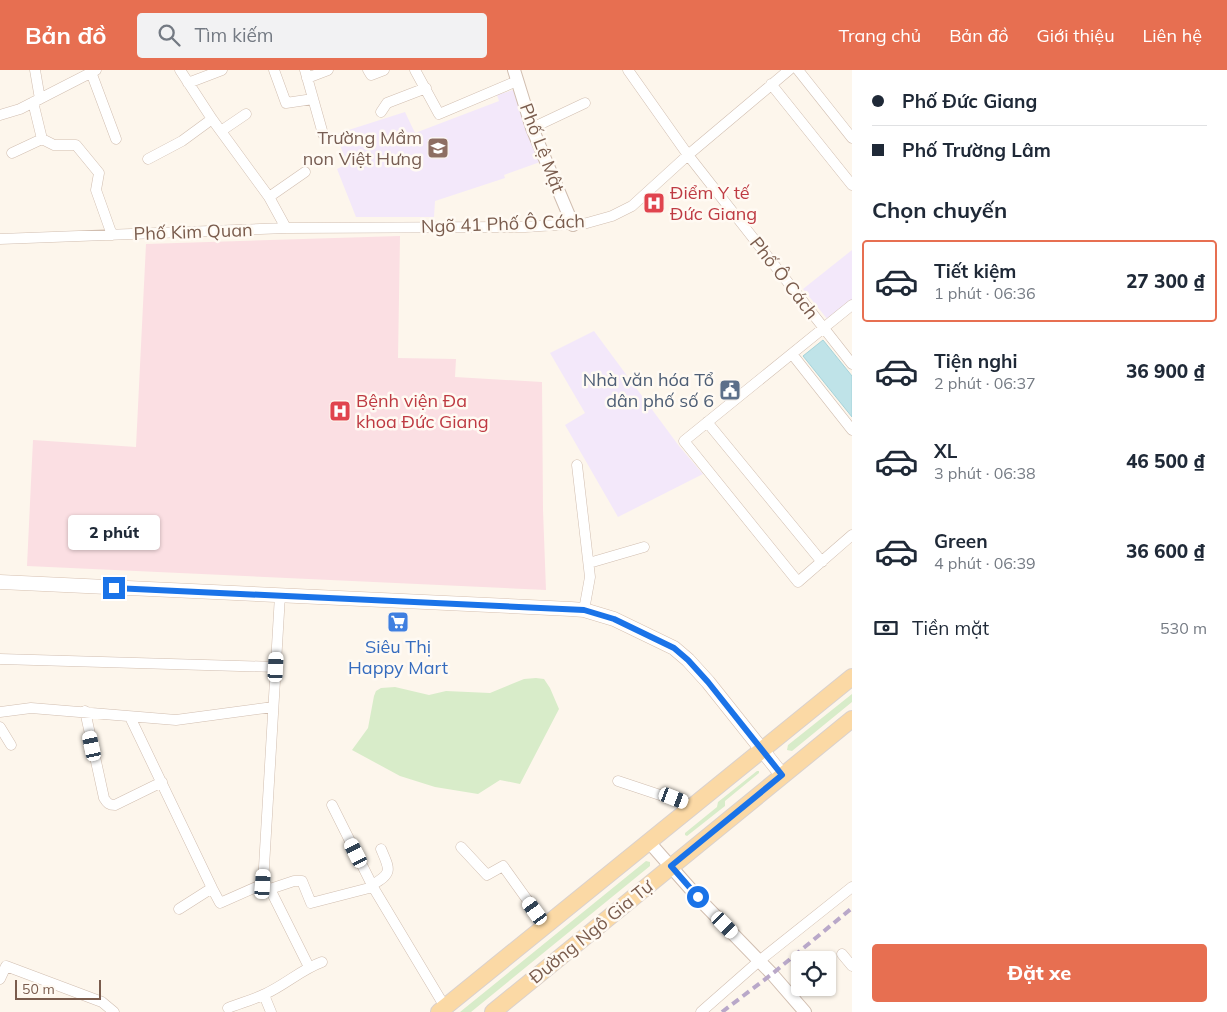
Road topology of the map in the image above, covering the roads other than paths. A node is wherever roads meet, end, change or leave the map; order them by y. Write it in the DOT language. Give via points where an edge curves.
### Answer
graph roads {
  1 [pos="35,70"];
  2 [pos="180,70"];
  3 [pos="222,70"];
  4 [pos="274,70"];
  5 [pos="328,70"];
  6 [pos="368,70"];
  7 [pos="384,70"];
  8 [pos="415,70"];
  9 [pos="628,70"];
  10 [pos="789,70"];
  11 [pos="798,70"];
  12 [pos="94,71"];
  13 [pos="306,74"];
  14 [pos="515,75"];
  15 [pos="188,83"];
  16 [pos="770,84"];
  17 [pos="426,88"];
  18 [pos="312,99"];
  19 [pos="36,101"];
  20 [pos="585,103"];
  21 [pos="381,112"];
  22 [pos="246,114"];
  23 [pos="0,115"];
  24 [pos="212,119"];
  25 [pos="532,128"];
  26 [pos="221,131"];
  27 [pos="323,134"];
  28 [pos="852,138"];
  29 [pos="42,139"];
  30 [pos="116,139"];
  31 [pos="12,153"];
  32 [pos="688,154"];
  33 [pos="148,159"];
  34 [pos="305,172"];
  35 [pos="852,185"];
  36 [pos="269,198"];
  37 [pos="573,225"];
  38 [pos="286,228"];
  39 [pos="386,228"];
  40 [pos="112,235"];
  41 [pos="0,239"];
  42 [pos="852,305"];
  43 [pos="824,328"];
  44 [pos="792,354"];
  45 [pos="852,364"];
  46 [pos="707,422"];
  47 [pos="852,430"];
  48 [pos="577,465"];
  49 [pos="852,535"];
  50 [pos="644,547"];
  51 [pos="822,562"];
  52 [pos="588,563"];
  53 [pos="0,582"];
  54 [pos="280,595"];
  55 [pos="584,610"];
  56 [pos="0,658"];
  57 [pos="276,667"];
  58 [pos="852,676"];
  59 [pos="274,707"];
  60 [pos="85,711"];
  61 [pos="0,712"];
  62 [pos="130,717"];
  63 [pos="852,719"];
  64 [pos="0,727"];
  65 [pos="11,745"];
  66 [pos="762,750"];
  67 [pos="782,775"];
  68 [pos="618,781"];
  69 [pos="162,782"];
  70 [pos="332,806"];
  71 [pos="693,806"];
  72 [pos="649,842"];
  73 [pos="461,847"];
  74 [pos="381,849"];
  75 [pos="671,866"];
  76 [pos="267,886"];
  77 [pos="372,886"];
  78 [pos="852,887"];
  79 [pos="212,888"];
  80 [pos="178,909"];
  81 [pos="546,926"];
  82 [pos="842,954"];
  83 [pos="759,961"];
  84 [pos="322,962"];
  85 [pos="852,966"];
  86 [pos="309,967"];
  87 [pos="0,979"];
  88 [pos="264,995"];
  89 [pos="228,1008"];
  90 [pos="442,1010"];
  91 [pos="114,1012"];
  92 [pos="271,1012"];
  93 [pos="493,1012"];
  94 [pos="700,1012"];
  95 [pos="805,1012"];
  1 -- 19 [label="street"];
  2 -- 15 [label="street"];
  3 -- 15 [label="street"];
  4 -- 18 [label="street" via="286,103"];
  5 -- 13 [label="street"];
  6 -- 7 [label="street" via="371,75"];
  8 -- 17 [label="street"];
  9 -- 32 [label="street, Phố Ô Cách"];
  10 -- 16 [label="street, Ngõ 41 Phố Ô Cách"];
  11 -- 28 [label="street"];
  12 -- 19 [label="street"];
  12 -- 30 [label="street"];
  13 -- 18 [label="street"];
  14 -- 17 [label="street" via="439,114"];
  14 -- 25 [label="street, Phố Lệ Mật"];
  15 -- 24 [label="street"];
  16 -- 32 [label="street, Ngõ 41 Phố Ô Cách"];
  16 -- 35 [label="street"];
  17 -- 21 [label="street" via="387,103"];
  18 -- 27 [label="street"];
  19 -- 23 [label="street"];
  19 -- 29 [label="street"];
  20 -- 25 [label="street"];
  22 -- 26 [label="street"];
  24 -- 26 [label="street"];
  24 -- 33 [label="street"];
  25 -- 37 [label="street, Phố Lệ Mật"];
  26 -- 36 [label="street"];
  29 -- 31 [label="street"];
  29 -- 40 [label="street" via="54,145 76,145 99,173 96,190"];
  32 -- 37 [label="street, Ngõ 41 Phố Ô Cách" via="632,206 612,216"];
  32 -- 43 [label="street, Phố Ô Cách"];
  34 -- 36 [label="street"];
  36 -- 38 [label="street"];
  37 -- 39 [label="street, Ngõ 41 Phố Ô Cách"];
  38 -- 39 [label="street, Phố Kim Quan"];
  38 -- 40 [label="street, Phố Kim Quan"];
  40 -- 41 [label="street, Phố Kim Quan"];
  42 -- 43 [label="street"];
  43 -- 44 [label="street"];
  43 -- 45 [label="street, Phố Ô Cách"];
  44 -- 46 [label="street"];
  44 -- 47 [label="street"];
  46 -- 51 [label="street"];
  46 -- 51 [label="street" via="684,441 798,582"];
  48 -- 52 [label="street"];
  49 -- 51 [label="street"];
  50 -- 52 [label="street"];
  52 -- 55 [label="street" via="590,577"];
  53 -- 54 [label="main road"];
  54 -- 55 [label="main road"];
  54 -- 57 [label="street"];
  55 -- 66 [label="main road" via="614,619 674,648 698,671"];
  56 -- 57 [label="street"];
  57 -- 59 [label="street"];
  58 -- 66 [label="main road, Đường Ngô Gia Tự"];
  59 -- 62 [label="street" via="176,720"];
  59 -- 76 [label="street"];
  60 -- 61 [label="street" via="31,708"];
  60 -- 62 [label="street"];
  60 -- 69 [label="street" via="107,803 116,805"];
  62 -- 69 [label="street"];
  63 -- 67 [label="main road, Đường Ngô Gia Tự"];
  64 -- 65 [label="street"];
  66 -- 67 [label="main road"];
  66 -- 71 [label="main road, Đường Ngô Gia Tự"];
  67 -- 75 [label="main road, Đường Ngô Gia Tự"];
  68 -- 71 [label="street"];
  69 -- 79 [label="street"];
  70 -- 77 [label="street"];
  71 -- 72 [label="main road, Đường Ngô Gia Tự"];
  72 -- 75 [label="street"];
  72 -- 81 [label="main road, Đường Ngô Gia Tự"];
  73 -- 81 [label="street" via="487,875 503,866"];
  74 -- 77 [label="street" via="388,871"];
  75 -- 83 [label="street"];
  75 -- 93 [label="main road, Đường Ngô Gia Tự"];
  76 -- 77 [label="street" via="302,881 311,903"];
  76 -- 79 [label="street" via="220,903"];
  76 -- 86 [label="street"];
  77 -- 90 [label="street"];
  78 -- 83 [label="street"];
  79 -- 80 [label="street"];
  81 -- 90 [label="main road, Đường Ngô Gia Tự"];
  82 -- 85 [label="street"];
  83 -- 94 [label="street"];
  83 -- 95 [label="street"];
  84 -- 86 [label="street"];
  86 -- 88 [label="street"];
  87 -- 91 [label="street" via="6,966 102,1002"];
  88 -- 89 [label="street"];
  88 -- 92 [label="street"];
}
